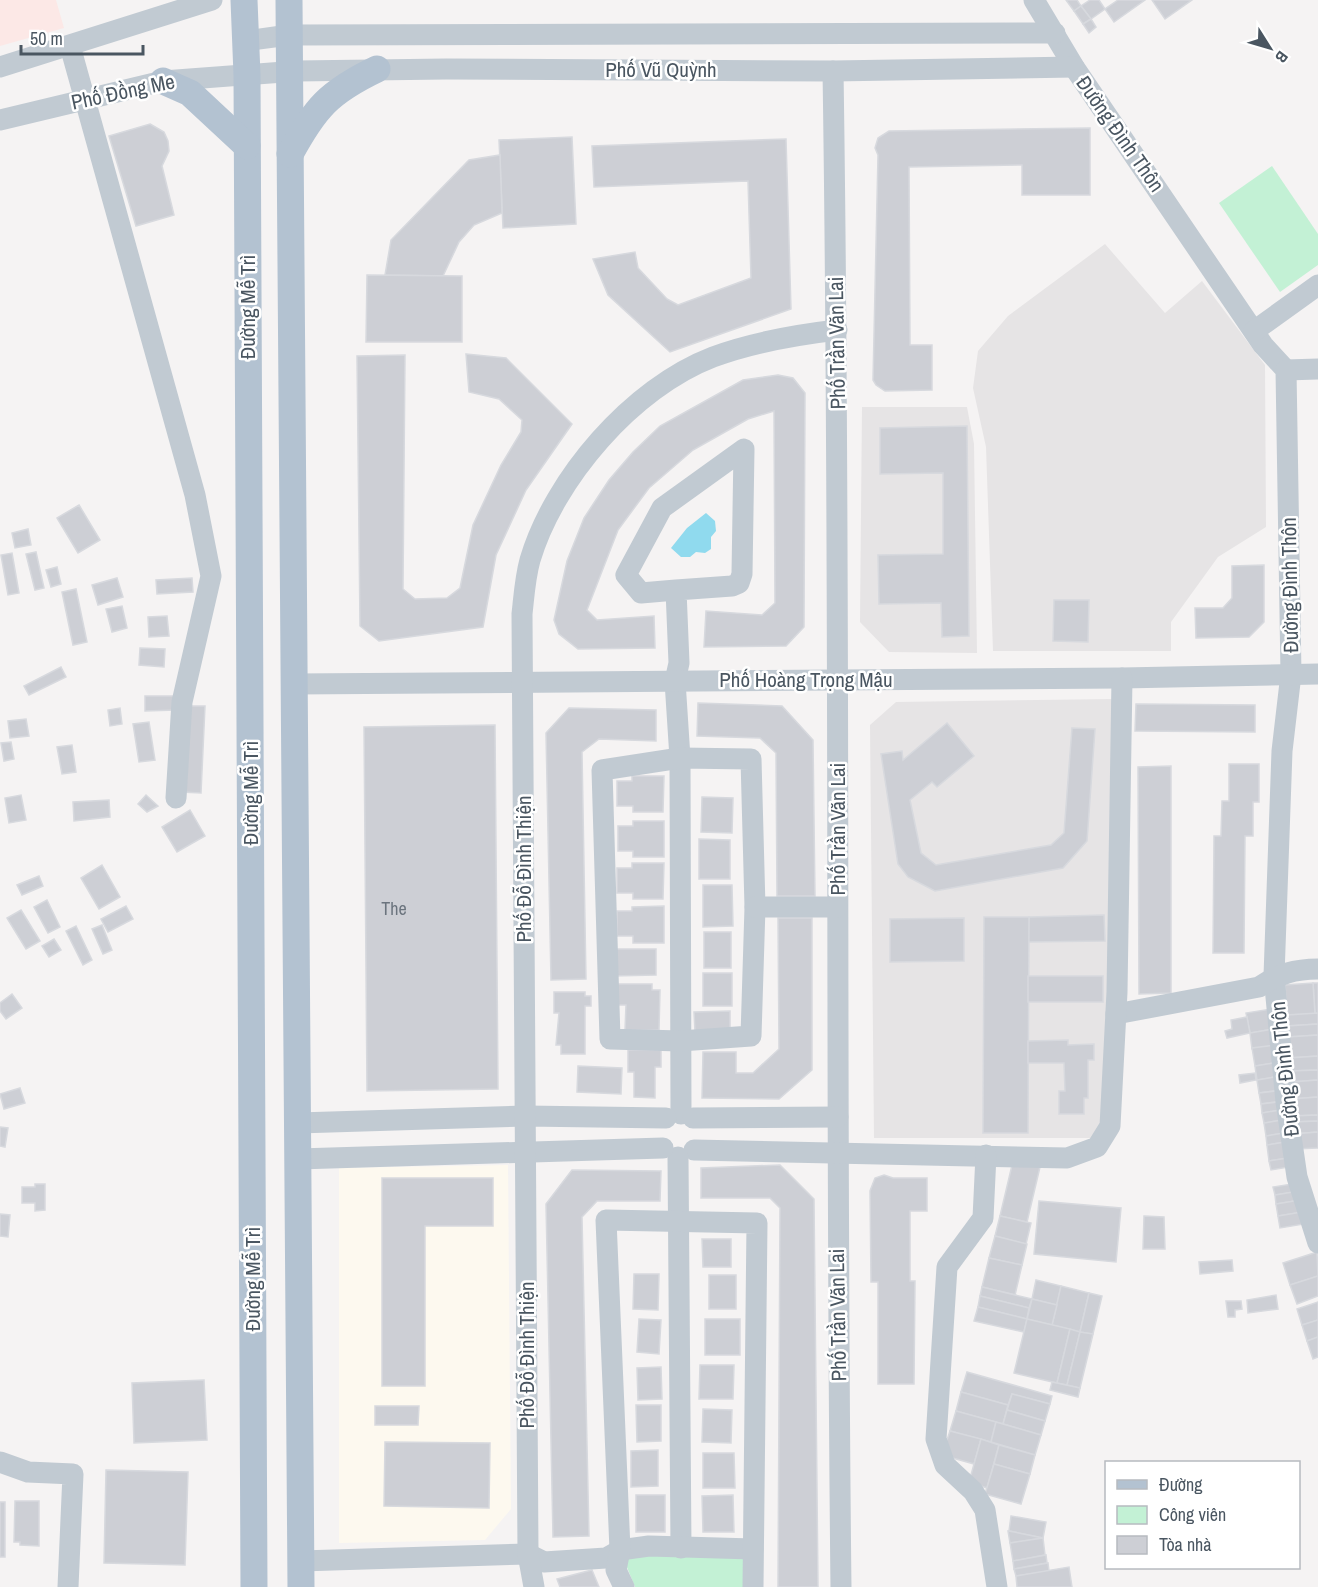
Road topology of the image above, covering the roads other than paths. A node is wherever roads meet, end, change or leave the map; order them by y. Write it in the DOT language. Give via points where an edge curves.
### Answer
graph roads {
  1 [pos="212,0"];
  2 [pos="244,0"];
  3 [pos="289,0"];
  4 [pos="1034,0"];
  5 [pos="1055,33"];
  6 [pos="290,35"];
  7 [pos="245,41"];
  8 [pos="70,46"];
  9 [pos="0,67"];
  10 [pos="1074,67"];
  11 [pos="376,69"];
  12 [pos="290,71"];
  13 [pos="833,71"];
  14 [pos="248,75"];
  15 [pos="163,81"];
  16 [pos="84,99"];
  17 [pos="0,120"];
  18 [pos="247,146"];
  19 [pos="290,155"];
  20 [pos="1318,285"];
  21 [pos="837,330"];
  22 [pos="1254,331"];
  23 [pos="1318,369"];
  24 [pos="1286,370"];
  25 [pos="676,590"];
  26 [pos="1291,674"];
  27 [pos="1318,674"];
  28 [pos="1122,678"];
  29 [pos="838,680"];
  30 [pos="675,681"];
  31 [pos="523,682"];
  32 [pos="294,684"];
  33 [pos="680,758"];
  34 [pos="176,798"];
  35 [pos="837,906"];
  36 [pos="755,907"];
  37 [pos="1318,969"];
  38 [pos="1274,976"];
  39 [pos="1116,1014"];
  40 [pos="680,1041"];
  41 [pos="526,1116"];
  42 [pos="680,1117"];
  43 [pos="838,1117"];
  44 [pos="298,1123"];
  45 [pos="527,1151"];
  46 [pos="678,1152"];
  47 [pos="837,1153"];
  48 [pos="986,1155"];
  49 [pos="298,1159"];
  50 [pos="678,1222"];
  51 [pos="1318,1243"];
  52 [pos="254,1304"];
  53 [pos="299,1305"];
  54 [pos="0,1462"];
  55 [pos="681,1548"];
  56 [pos="753,1549"];
  57 [pos="620,1550"];
  58 [pos="528,1554"];
  59 [pos="301,1574"];
  60 [pos="68,1587"];
  61 [pos="254,1587"];
  62 [pos="534,1587"];
  63 [pos="624,1587"];
  64 [pos="753,1587"];
  65 [pos="841,1587"];
  66 [pos="997,1587"];
  1 -- 8 [label="street"];
  2 -- 7 [label="main road, Đường Mễ Trì"];
  3 -- 6 [label="main road, Đường Mễ Trì"];
  4 -- 5 [label="street, Đường Đình Thôn"];
  5 -- 6 [label="street, Phố Vũ Quỳnh"];
  5 -- 10 [label="street, Đường Đình Thôn"];
  6 -- 7 [label="street"];
  6 -- 12 [label="main road, Đường Mễ Trì"];
  7 -- 14 [label="main road, Đường Mễ Trì"];
  8 -- 9 [label="street"];
  8 -- 16 [label="street"];
  10 -- 13 [label="street, Phố Vũ Quỳnh"];
  10 -- 22 [label="street, Đường Đình Thôn"];
  11 -- 12 [label="street, Phố Vũ Quỳnh"];
  11 -- 13 [label="street, Phố Vũ Quỳnh"];
  11 -- 19 [label="main road" via="339,89 315,111"];
  12 -- 14 [label="street, Phố Vũ Quỳnh"];
  12 -- 19 [label="main road, Đường Mễ Trì"];
  13 -- 21 [label="street, Phố Trần Văn Lai"];
  14 -- 15 [label="street, Phố Đồng Me"];
  14 -- 18 [label="main road, Đường Mễ Trì"];
  15 -- 16 [label="street, Phố Đồng Me"];
  15 -- 18 [label="main road" via="190,93"];
  16 -- 17 [label="street, Phố Đồng Me"];
  16 -- 34 [label="street" via="195,495 211,576 182,702"];
  18 -- 52 [label="main road, Đường Mễ Trì"];
  19 -- 32 [label="main road, Đường Mễ Trì"];
  20 -- 22 [label="street"];
  21 -- 29 [label="street, Phố Trần Văn Lai"];
  21 -- 31 [label="street, Phố Đỗ Đình Thiện" via="766,340 711,358 656,388 590,453 557,498 529,563 522,614"];
  22 -- 24 [label="street, Đường Đình Thôn"];
  23 -- 24 [label="street"];
  24 -- 26 [label="street, Đường Đình Thôn"];
  25 -- 25 [label="street" via="641,592 626,575 662,508 744,449 739,583"];
  25 -- 30 [label="street" via="679,663"];
  26 -- 27 [label="street, Phố Hoàng Trọng Mậu"];
  26 -- 28 [label="street, Phố Hoàng Trọng Mậu"];
  26 -- 38 [label="street, Đường Đình Thôn" via="1282,751"];
  28 -- 29 [label="street, Phố Hoàng Trọng Mậu"];
  28 -- 39 [label="street"];
  29 -- 30 [label="street, Phố Hoàng Trọng Mậu"];
  29 -- 35 [label="street, Phố Trần Văn Lai"];
  30 -- 31 [label="street, Phố Hoàng Trọng Mậu"];
  30 -- 33 [label="street"];
  31 -- 32 [label="street, Phố Hoàng Trọng Mậu"];
  31 -- 41 [label="street, Phố Đỗ Đình Thiện"];
  32 -- 44 [label="main road, Đường Mễ Trì"];
  33 -- 36 [label="street" via="751,759"];
  33 -- 40 [label="street"];
  33 -- 40 [label="street" via="602,770 610,1039"];
  35 -- 36 [label="street"];
  35 -- 43 [label="street, Phố Trần Văn Lai"];
  36 -- 40 [label="street" via="750,1036"];
  37 -- 38 [label="street"];
  38 -- 39 [label="street" via="1259,987"];
  38 -- 51 [label="street, Đường Đình Thôn" via="1286,1102 1298,1177"];
  39 -- 48 [label="street" via="1110,1126 1097,1147 1068,1158"];
  40 -- 42 [label="street"];
  41 -- 42 [label="street"];
  41 -- 44 [label="street"];
  41 -- 45 [label="street, Phố Đỗ Đình Thiện"];
  42 -- 43 [label="street"];
  42 -- 46 [label="street" via="658,1131"];
  42 -- 46 [label="street" via="697,1123 701,1136"];
  43 -- 47 [label="street, Phố Trần Văn Lai"];
  44 -- 49 [label="main road, Đường Mễ Trì"];
  45 -- 46 [label="street"];
  45 -- 49 [label="street"];
  45 -- 58 [label="street, Phố Đỗ Đình Thiện"];
  46 -- 47 [label="street"];
  46 -- 50 [label="street"];
  47 -- 48 [label="street"];
  47 -- 65 [label="street, Phố Trần Văn Lai"];
  48 -- 66 [label="street" via="983,1218 947,1267 936,1439 945,1465 973,1491 985,1510"];
  49 -- 53 [label="main road, Đường Mễ Trì"];
  50 -- 55 [label="street"];
  50 -- 56 [label="street" via="757,1223"];
  50 -- 57 [label="street" via="606,1220"];
  52 -- 53 [label="main road"];
  52 -- 61 [label="main road, Đường Mễ Trì"];
  53 -- 59 [label="main road, Đường Mễ Trì"];
  54 -- 60 [label="street" via="28,1472 73,1474"];
  55 -- 56 [label="street"];
  55 -- 57 [label="street" via="649,1546"];
  56 -- 64 [label="street"];
  57 -- 58 [label="street" via="606,1558 565,1562 544,1562"];
  57 -- 63 [label="street" via="616,1570"];
  58 -- 59 [label="street"];
  58 -- 62 [label="street, Phố Đỗ Đình Thiện"];
}
